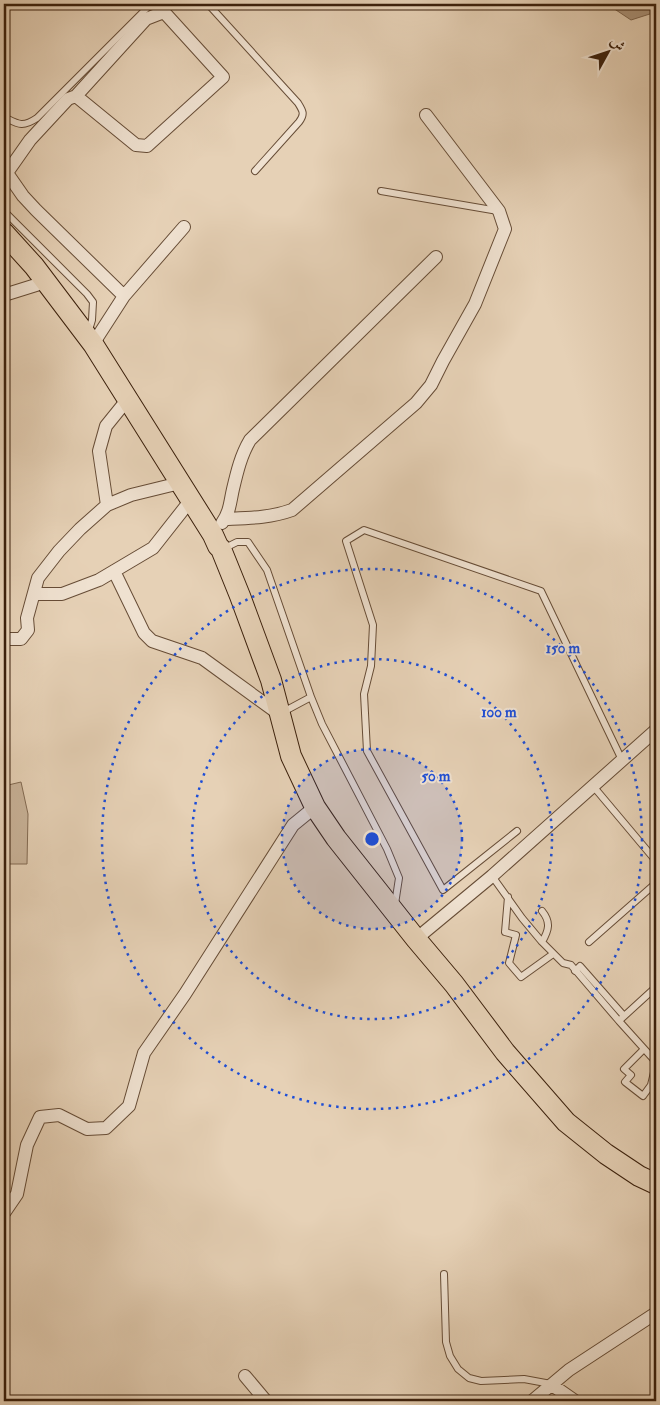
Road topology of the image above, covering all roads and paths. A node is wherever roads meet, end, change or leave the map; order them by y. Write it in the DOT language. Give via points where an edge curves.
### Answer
graph roads {
  1 [pos="151,4"];
  2 [pos="208,4"];
  3 [pos="76,96"];
  4 [pos="426,115"];
  5 [pos="4,117"];
  6 [pos="255,171"];
  7 [pos="5,176"];
  8 [pos="381,191"];
  9 [pos="4,211"];
  10 [pos="499,211"];
  11 [pos="184,227"];
  12 [pos="4,233"];
  13 [pos="436,257"];
  14 [pos="46,281"];
  15 [pos="4,294"];
  16 [pos="124,296"];
  17 [pos="90,340"];
  18 [pos="127,400"];
  19 [pos="180,483"];
  20 [pos="190,501"];
  21 [pos="107,505"];
  22 [pos="225,519"];
  23 [pos="217,542"];
  24 [pos="114,571"];
  25 [pos="34,594"];
  26 [pos="4,639"];
  27 [pos="311,697"];
  28 [pos="279,714"];
  29 [pos="656,730"];
  30 [pos="622,760"];
  31 [pos="593,786"];
  32 [pos="315,807"];
  33 [pos="517,831"];
  34 [pos="656,861"];
  35 [pos="492,876"];
  36 [pos="656,883"];
  37 [pos="508,897"];
  38 [pos="394,911"];
  39 [pos="542,911"];
  40 [pos="416,939"];
  41 [pos="542,942"];
  42 [pos="589,942"];
  43 [pos="553,954"];
  44 [pos="575,970"];
  45 [pos="656,987"];
  46 [pos="624,1016"];
  47 [pos="619,1022"];
  48 [pos="644,1049"];
  49 [pos="656,1063"];
  50 [pos="656,1184"];
  51 [pos="4,1213"];
  52 [pos="444,1274"];
  53 [pos="656,1313"];
  54 [pos="245,1376"];
  55 [pos="552,1385"];
  56 [pos="266,1401"];
  57 [pos="532,1401"];
  58 [pos="575,1401"];
  1 -- 5 [label="lane" via="37,118 21,125"];
  2 -- 6 [label="lane" via="304,111 299,122"];
  3 -- 3 [label="street" via="136,145 147,146 224,77 164,12 146,20"];
  3 -- 7 [label="street" via="68,100 30,140"];
  4 -- 10 [label="street"];
  7 -- 16 [label="street"];
  8 -- 10 [label="lane"];
  9 -- 17 [label="lane" via="93,302"];
  10 -- 22 [label="street" via="504,229 476,304 431,385 416,402 292,510 278,515"];
  11 -- 16 [label="street"];
  12 -- 14 [label="main road"];
  13 -- 22 [label="street" via="250,440 243,451"];
  14 -- 15 [label="street"];
  14 -- 17 [label="main road"];
  16 -- 17 [label="street"];
  17 -- 18 [label="main road"];
  18 -- 19 [label="main road"];
  18 -- 21 [label="street" via="106,426 99,451"];
  19 -- 20 [label="main road"];
  19 -- 21 [label="street" via="131,495"];
  20 -- 23 [label="main road"];
  20 -- 24 [label="street" via="153,548"];
  21 -- 25 [label="street" via="59,552 38,578"];
  22 -- 23 [label="street"];
  23 -- 27 [label="lane" via="248,542 267,570"];
  23 -- 28 [label="main road" via="265,664"];
  24 -- 25 [label="street" via="62,594"];
  24 -- 28 [label="street" via="144,633 152,641 202,658"];
  25 -- 26 [label="street" via="27,618 28,630 21,639"];
  27 -- 28 [label="lane"];
  27 -- 38 [label="lane" via="399,878"];
  28 -- 32 [label="main road" via="292,756"];
  29 -- 30 [label="street"];
  30 -- 31 [label="street"];
  30 -- 33 [label="lane" via="541,591 364,530 346,541 373,625 371,666 364,694 366,751 443,890"];
  31 -- 34 [label="lane"];
  31 -- 35 [label="street"];
  32 -- 38 [label="main road"];
  32 -- 51 [label="street" via="293,825 144,1052 129,1106 106,1128 87,1129 59,1115 40,1117 27,1144 17,1194"];
  35 -- 37 [label="lane"];
  35 -- 40 [label="street"];
  36 -- 42 [label="lane"];
  37 -- 41 [label="lane"];
  37 -- 43 [label="lane" via="505,932 516,935 509,963 521,977"];
  38 -- 40 [label="main road"];
  39 -- 41 [label="lane" via="548,924"];
  40 -- 50 [label="main road" via="505,1052 566,1122 606,1154"];
  41 -- 43 [label="lane"];
  43 -- 44 [label="lane"];
  44 -- 46 [label="lane" via="580,966"];
  44 -- 47 [label="lane"];
  45 -- 46 [label="lane"];
  46 -- 47 [label="lane"];
  47 -- 48 [label="lane"];
  48 -- 49 [label="lane"];
  48 -- 49 [label="lane" via="624,1068 631,1075 625,1082 643,1096 651,1085"];
  52 -- 55 [label="lane" via="446,1342 458,1369 469,1378 481,1381 524,1379"];
  53 -- 55 [label="street" via="569,1370"];
  54 -- 56 [label="street"];
  55 -- 57 [label="street"];
  55 -- 58 [label="street"];
}
